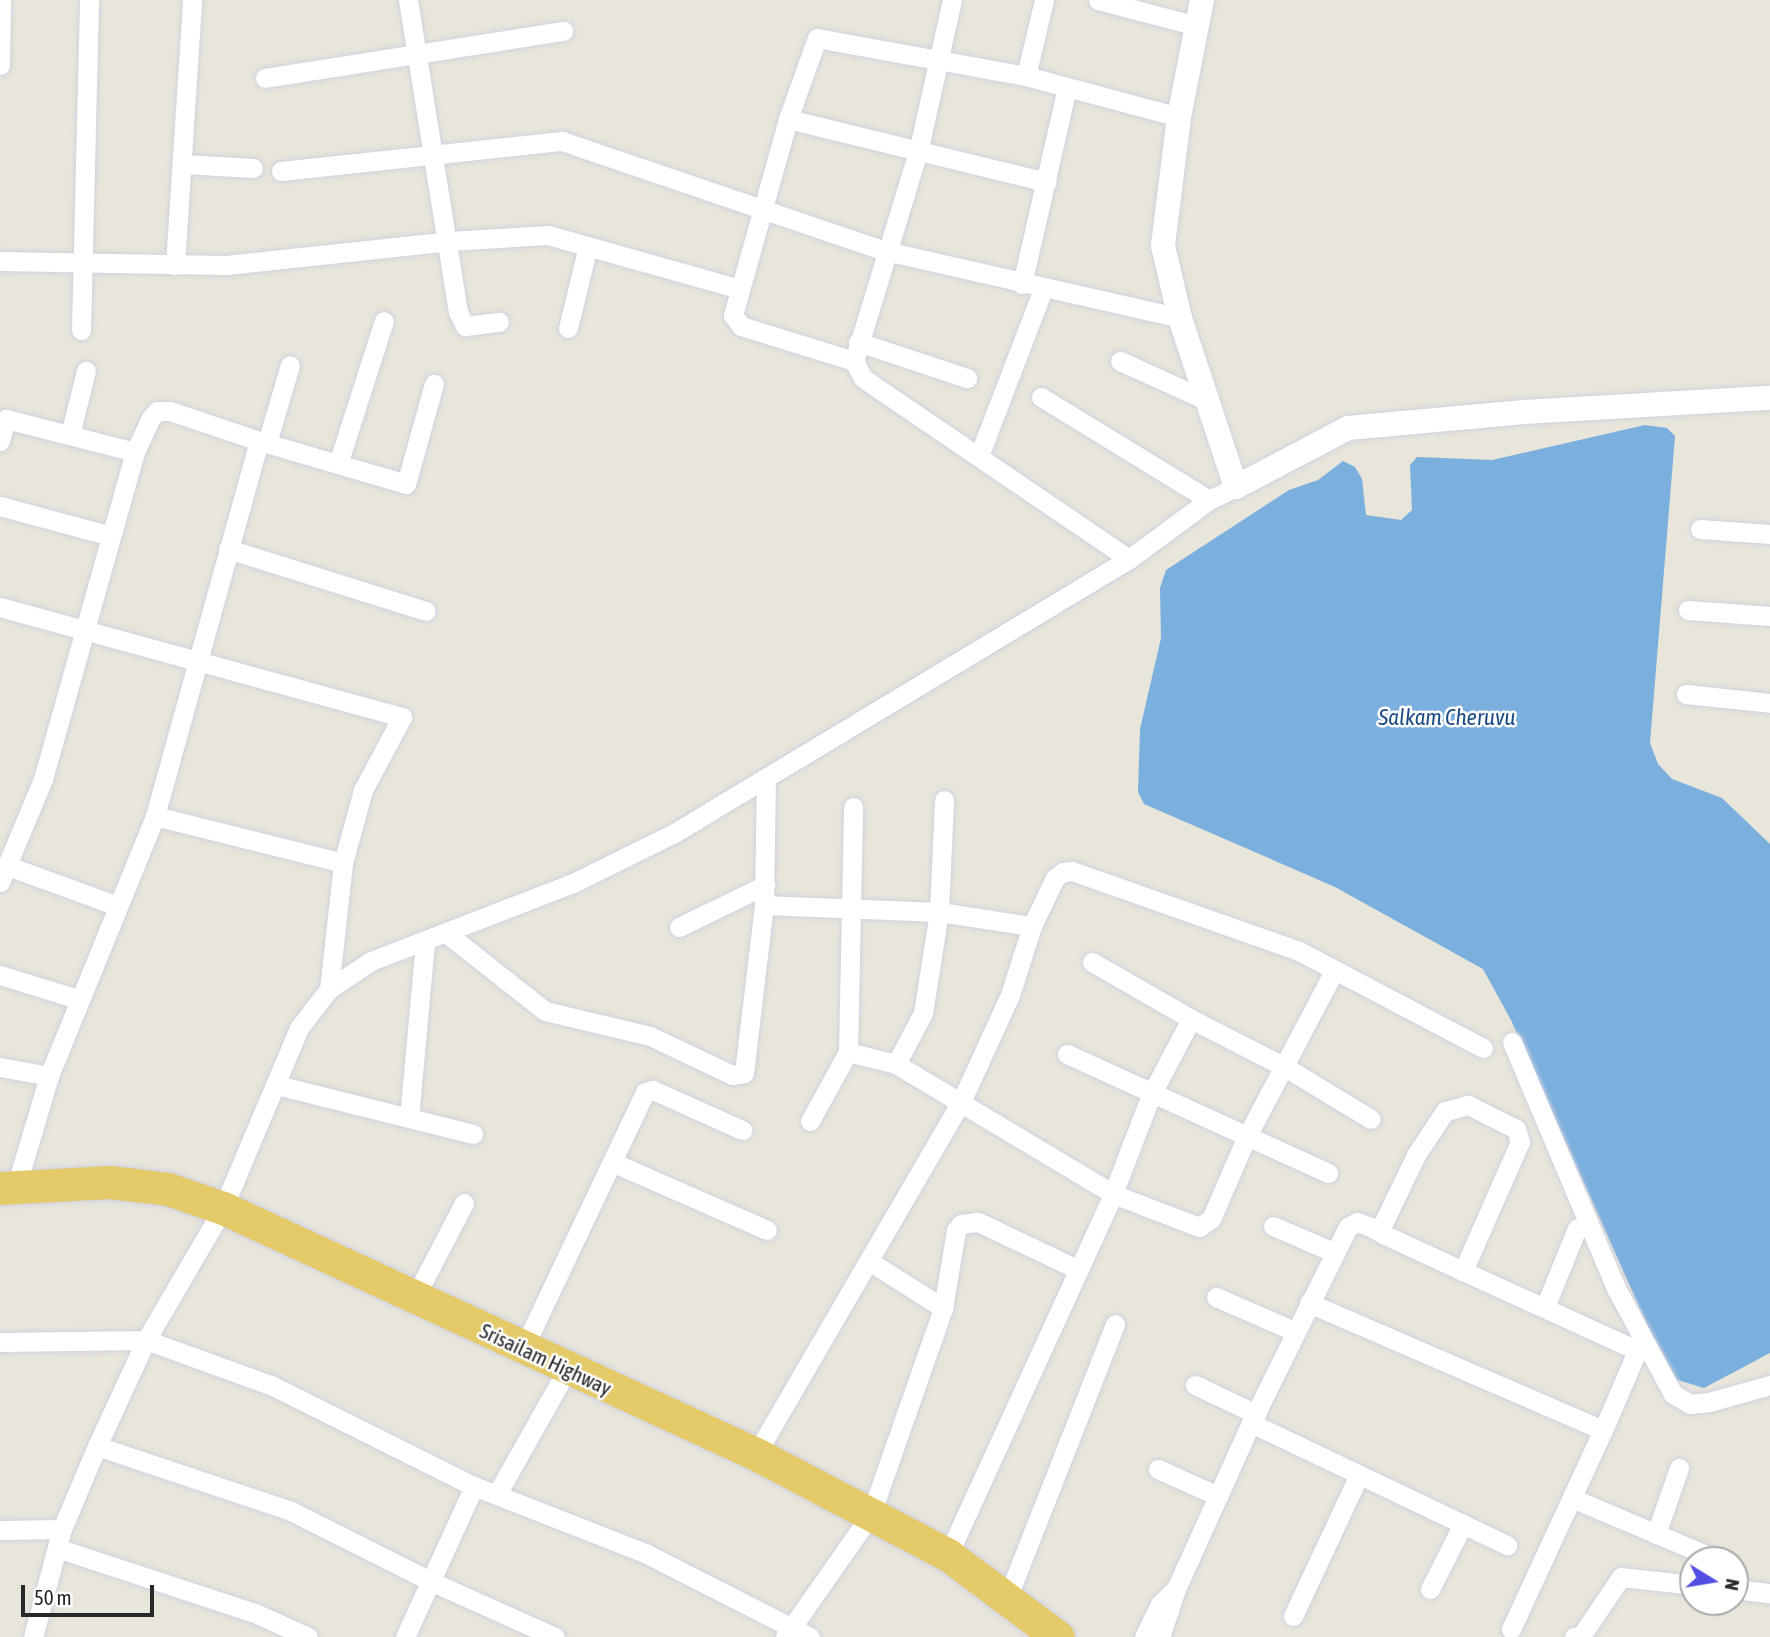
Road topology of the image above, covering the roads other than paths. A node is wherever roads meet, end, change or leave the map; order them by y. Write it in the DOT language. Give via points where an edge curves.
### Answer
graph roads {
  1 [pos="1,0"];
  2 [pos="89,0"];
  3 [pos="192,0"];
  4 [pos="408,0"];
  5 [pos="952,0"];
  6 [pos="1044,0"];
  7 [pos="1098,0"];
  8 [pos="1202,0"];
  9 [pos="1197,26"];
  10 [pos="563,31"];
  11 [pos="415,57"];
  12 [pos="935,62"];
  13 [pos="0,65"];
  14 [pos="1026,76"];
  15 [pos="265,78"];
  16 [pos="1067,87"];
  17 [pos="1179,117"];
  18 [pos="788,119"];
  19 [pos="918,152"];
  20 [pos="431,153"];
  21 [pos="184,164"];
  22 [pos="253,168"];
  23 [pos="281,171"];
  24 [pos="1046,182"];
  25 [pos="762,211"];
  26 [pos="449,241"];
  27 [pos="588,246"];
  28 [pos="886,251"];
  29 [pos="0,261"];
  30 [pos="175,265"];
  31 [pos="85,266"];
  32 [pos="1022,284"];
  33 [pos="740,289"];
  34 [pos="1043,289"];
  35 [pos="1180,318"];
  36 [pos="384,321"];
  37 [pos="499,322"];
  38 [pos="568,328"];
  39 [pos="81,330"];
  40 [pos="856,351"];
  41 [pos="1120,361"];
  42 [pos="290,365"];
  43 [pos="86,371"];
  44 [pos="967,378"];
  45 [pos="434,384"];
  46 [pos="1041,397"];
  47 [pos="1770,398"];
  48 [pos="1206,400"];
  49 [pos="3,418"];
  50 [pos="70,435"];
  51 [pos="0,441"];
  52 [pos="263,442"];
  53 [pos="135,452"];
  54 [pos="979,456"];
  55 [pos="338,464"];
  56 [pos="1236,486"];
  57 [pos="1209,500"];
  58 [pos="0,506"];
  59 [pos="1700,529"];
  60 [pos="1770,534"];
  61 [pos="111,536"];
  62 [pos="228,549"];
  63 [pos="1129,559"];
  64 [pos="0,607"];
  65 [pos="1688,610"];
  66 [pos="426,611"];
  67 [pos="1770,616"];
  68 [pos="88,630"];
  69 [pos="198,660"];
  70 [pos="1686,694"];
  71 [pos="1770,704"];
  72 [pos="766,778"];
  73 [pos="944,800"];
  74 [pos="853,807"];
  75 [pos="155,817"];
  76 [pos="343,863"];
  77 [pos="4,874"];
  78 [pos="765,885"];
  79 [pos="115,905"];
  80 [pos="764,905"];
  81 [pos="852,911"];
  82 [pos="939,912"];
  83 [pos="1032,926"];
  84 [pos="679,927"];
  85 [pos="446,933"];
  86 [pos="425,942"];
  87 [pos="1092,962"];
  88 [pos="1334,971"];
  89 [pos="0,975"];
  90 [pos="329,989"];
  91 [pos="78,999"];
  92 [pos="1191,1018"];
  93 [pos="1512,1042"];
  94 [pos="1483,1048"];
  95 [pos="848,1052"];
  96 [pos="1067,1054"];
  97 [pos="896,1064"];
  98 [pos="0,1066"];
  99 [pos="1285,1067"];
  100 [pos="49,1076"];
  101 [pos="277,1085"];
  102 [pos="1151,1095"];
  103 [pos="961,1102"];
  104 [pos="409,1118"];
  105 [pos="1371,1119"];
  106 [pos="810,1121"];
  107 [pos="742,1130"];
  108 [pos="473,1134"];
  109 [pos="1246,1138"];
  110 [pos="612,1162"];
  111 [pos="1328,1173"];
  112 [pos="8,1187"];
  113 [pos="1113,1194"];
  114 [pos="464,1203"];
  115 [pos="223,1208"];
  116 [pos="1273,1226"];
  117 [pos="1577,1228"];
  118 [pos="767,1230"];
  119 [pos="1379,1232"];
  120 [pos="1334,1252"];
  121 [pos="869,1261"];
  122 [pos="1077,1269"];
  123 [pos="1463,1271"];
  124 [pos="415,1297"];
  125 [pos="1216,1297"];
  126 [pos="1309,1303"];
  127 [pos="1545,1307"];
  128 [pos="943,1308"];
  129 [pos="1115,1324"];
  130 [pos="1296,1332"];
  131 [pos="146,1340"];
  132 [pos="0,1342"];
  133 [pos="523,1349"];
  134 [pos="567,1370"];
  135 [pos="1195,1385"];
  136 [pos="1770,1385"];
  137 [pos="1253,1418"];
  138 [pos="1603,1430"];
  139 [pos="97,1446"];
  140 [pos="756,1454"];
  141 [pos="1679,1468"];
  142 [pos="1158,1469"];
  143 [pos="1359,1475"];
  144 [pos="474,1486"];
  145 [pos="497,1494"];
  146 [pos="1218,1496"];
  147 [pos="1572,1498"];
  148 [pos="871,1514"];
  149 [pos="1462,1524"];
  150 [pos="0,1530"];
  151 [pos="1656,1534"];
  152 [pos="60,1538"];
  153 [pos="1507,1545"];
  154 [pos="1685,1546"];
  155 [pos="948,1555"];
  156 [pos="428,1580"];
  157 [pos="1679,1583"];
  158 [pos="1177,1589"];
  159 [pos="1430,1589"];
  160 [pos="1749,1591"];
  161 [pos="1770,1593"];
  162 [pos="1008,1596"];
  163 [pos="1293,1616"];
  164 [pos="1511,1629"];
  165 [pos="789,1631"];
  166 [pos="33,1637"];
  167 [pos="307,1637"];
  168 [pos="405,1637"];
  169 [pos="555,1637"];
  170 [pos="810,1637"];
  171 [pos="1058,1637"];
  172 [pos="1144,1637"];
  173 [pos="1160,1637"];
  174 [pos="1574,1637"];
  1 -- 13 [label="street"];
  2 -- 31 [label="street"];
  3 -- 21 [label="street"];
  4 -- 11 [label="street"];
  5 -- 12 [label="street"];
  6 -- 14 [label="street"];
  7 -- 9 [label="street"];
  8 -- 9 [label="street"];
  9 -- 17 [label="street"];
  10 -- 11 [label="street"];
  11 -- 15 [label="street"];
  11 -- 20 [label="street"];
  12 -- 14 [label="street"];
  12 -- 18 [label="street" via="817,38"];
  12 -- 19 [label="street"];
  14 -- 16 [label="street"];
  16 -- 17 [label="street"];
  16 -- 24 [label="street"];
  17 -- 35 [label="street" via="1163,246"];
  18 -- 19 [label="street"];
  18 -- 25 [label="street"];
  19 -- 24 [label="street"];
  19 -- 28 [label="street"];
  20 -- 23 [label="street"];
  20 -- 25 [label="street" via="562,141"];
  20 -- 26 [label="street"];
  21 -- 22 [label="street"];
  21 -- 30 [label="street"];
  24 -- 32 [label="street"];
  25 -- 28 [label="street"];
  25 -- 33 [label="street"];
  26 -- 27 [label="street" via="548,235"];
  26 -- 30 [label="street" via="226,265"];
  26 -- 37 [label="street" via="461,321 470,327"];
  27 -- 33 [label="street"];
  27 -- 38 [label="street"];
  28 -- 32 [label="street"];
  28 -- 40 [label="street"];
  29 -- 31 [label="street"];
  30 -- 31 [label="street"];
  31 -- 39 [label="street"];
  32 -- 34 [label="street"];
  33 -- 40 [label="street" via="733,315 737,323"];
  34 -- 35 [label="street"];
  34 -- 54 [label="street"];
  35 -- 48 [label="street"];
  36 -- 55 [label="street"];
  40 -- 44 [label="street"];
  40 -- 54 [label="street" via="863,377"];
  41 -- 48 [label="street"];
  42 -- 52 [label="street"];
  43 -- 50 [label="street"];
  45 -- 55 [label="street" via="406,484"];
  46 -- 57 [label="street"];
  47 -- 56 [label="street" via="1348,428"];
  48 -- 56 [label="street"];
  49 -- 50 [label="street"];
  49 -- 51 [label="street"];
  50 -- 53 [label="street"];
  52 -- 53 [label="street" via="157,411"];
  52 -- 55 [label="street"];
  52 -- 62 [label="street"];
  53 -- 61 [label="street"];
  54 -- 63 [label="street"];
  56 -- 57 [label="street"];
  57 -- 63 [label="street"];
  58 -- 61 [label="street"];
  59 -- 60 [label="street"];
  61 -- 68 [label="street"];
  62 -- 66 [label="street"];
  62 -- 69 [label="street"];
  63 -- 72 [label="street"];
  64 -- 68 [label="street"];
  65 -- 67 [label="street"];
  68 -- 69 [label="street"];
  68 -- 77 [label="street" via="43,779"];
  69 -- 75 [label="street"];
  69 -- 76 [label="street" via="402,717 363,790"];
  70 -- 71 [label="street"];
  72 -- 78 [label="street"];
  72 -- 85 [label="street" via="677,832 571,884"];
  73 -- 82 [label="street"];
  74 -- 81 [label="street"];
  75 -- 76 [label="street"];
  75 -- 79 [label="street"];
  76 -- 90 [label="street"];
  77 -- 79 [label="street"];
  78 -- 80 [label="street"];
  78 -- 84 [label="street"];
  79 -- 91 [label="street"];
  80 -- 81 [label="street"];
  80 -- 85 [label="street" via="747,1064 744,1073 732,1075 650,1036 545,1011"];
  81 -- 82 [label="street"];
  81 -- 95 [label="street"];
  82 -- 83 [label="street"];
  82 -- 97 [label="street" via="923,1013"];
  83 -- 88 [label="street" via="1055,878 1072,871 1299,951"];
  83 -- 103 [label="street" via="1010,995"];
  85 -- 86 [label="street"];
  86 -- 90 [label="street" via="371,961"];
  86 -- 104 [label="street"];
  87 -- 92 [label="street"];
  88 -- 94 [label="street"];
  88 -- 99 [label="street"];
  89 -- 91 [label="street"];
  90 -- 101 [label="street" via="299,1028"];
  91 -- 100 [label="street"];
  92 -- 99 [label="street"];
  92 -- 102 [label="street"];
  93 -- 136 [label="street" via="1617,1290 1673,1394 1690,1404"];
  95 -- 97 [label="street"];
  95 -- 106 [label="street"];
  96 -- 102 [label="street"];
  97 -- 103 [label="street"];
  98 -- 100 [label="street"];
  99 -- 105 [label="street"];
  99 -- 109 [label="street"];
  100 -- 112 [label="street"];
  101 -- 104 [label="street"];
  101 -- 115 [label="street"];
  102 -- 109 [label="street"];
  102 -- 113 [label="street"];
  103 -- 113 [label="street"];
  103 -- 121 [label="street"];
  104 -- 108 [label="street"];
  107 -- 110 [label="street" via="653,1090 641,1097"];
  109 -- 111 [label="street"];
  109 -- 113 [label="street" via="1205,1225 1192,1228"];
  110 -- 118 [label="street"];
  110 -- 133 [label="street"];
  112 -- 115 [label="highway, Srisailam Highway" via="110,1182 168,1189"];
  113 -- 122 [label="street"];
  114 -- 124 [label="street"];
  115 -- 124 [label="highway, Srisailam Highway"];
  115 -- 131 [label="street"];
  116 -- 120 [label="street"];
  117 -- 127 [label="street"];
  119 -- 120 [label="street" via="1352,1223"];
  119 -- 123 [label="street"];
  119 -- 123 [label="street" via="1416,1155 1445,1111 1468,1105 1504,1121 1516,1129 1520,1142"];
  120 -- 126 [label="street"];
  121 -- 128 [label="street"];
  121 -- 140 [label="street"];
  122 -- 128 [label="street" via="986,1226 961,1224 953,1240"];
  122 -- 155 [label="street"];
  123 -- 127 [label="street"];
  124 -- 133 [label="highway, Srisailam Highway"];
  125 -- 130 [label="street"];
  126 -- 130 [label="street"];
  126 -- 138 [label="street"];
  127 -- 138 [label="street" via="1632,1348 1635,1356"];
  128 -- 148 [label="street"];
  129 -- 162 [label="street"];
  130 -- 137 [label="street"];
  131 -- 132 [label="street"];
  131 -- 139 [label="street"];
  131 -- 144 [label="street" via="273,1386"];
  133 -- 134 [label="highway, Srisailam Highway"];
  134 -- 140 [label="highway, Srisailam Highway"];
  134 -- 145 [label="street"];
  135 -- 137 [label="street"];
  137 -- 143 [label="street"];
  137 -- 146 [label="street"];
  138 -- 147 [label="street"];
  139 -- 152 [label="street"];
  139 -- 156 [label="street" via="291,1511"];
  140 -- 148 [label="highway, Srisailam Highway"];
  141 -- 151 [label="street"];
  142 -- 146 [label="street"];
  143 -- 149 [label="street"];
  143 -- 163 [label="street"];
  144 -- 145 [label="street"];
  144 -- 156 [label="street"];
  145 -- 165 [label="street" via="645,1553"];
  146 -- 158 [label="street"];
  147 -- 151 [label="street"];
  147 -- 164 [label="street"];
  148 -- 155 [label="highway, Srisailam Highway"];
  148 -- 165 [label="street"];
  149 -- 153 [label="street"];
  149 -- 159 [label="street"];
  150 -- 152 [label="street"];
  151 -- 154 [label="street"];
  152 -- 166 [label="street"];
  152 -- 167 [label="street"];
  155 -- 162 [label="highway, Srisailam Highway"];
  156 -- 168 [label="street"];
  156 -- 169 [label="street"];
  157 -- 174 [label="street" via="1621,1577 1581,1636"];
  158 -- 172 [label="street" via="1160,1604"];
  158 -- 173 [label="street"];
  160 -- 161 [label="street"];
  162 -- 171 [label="highway, Srisailam Highway"];
  165 -- 170 [label="street"];
}
